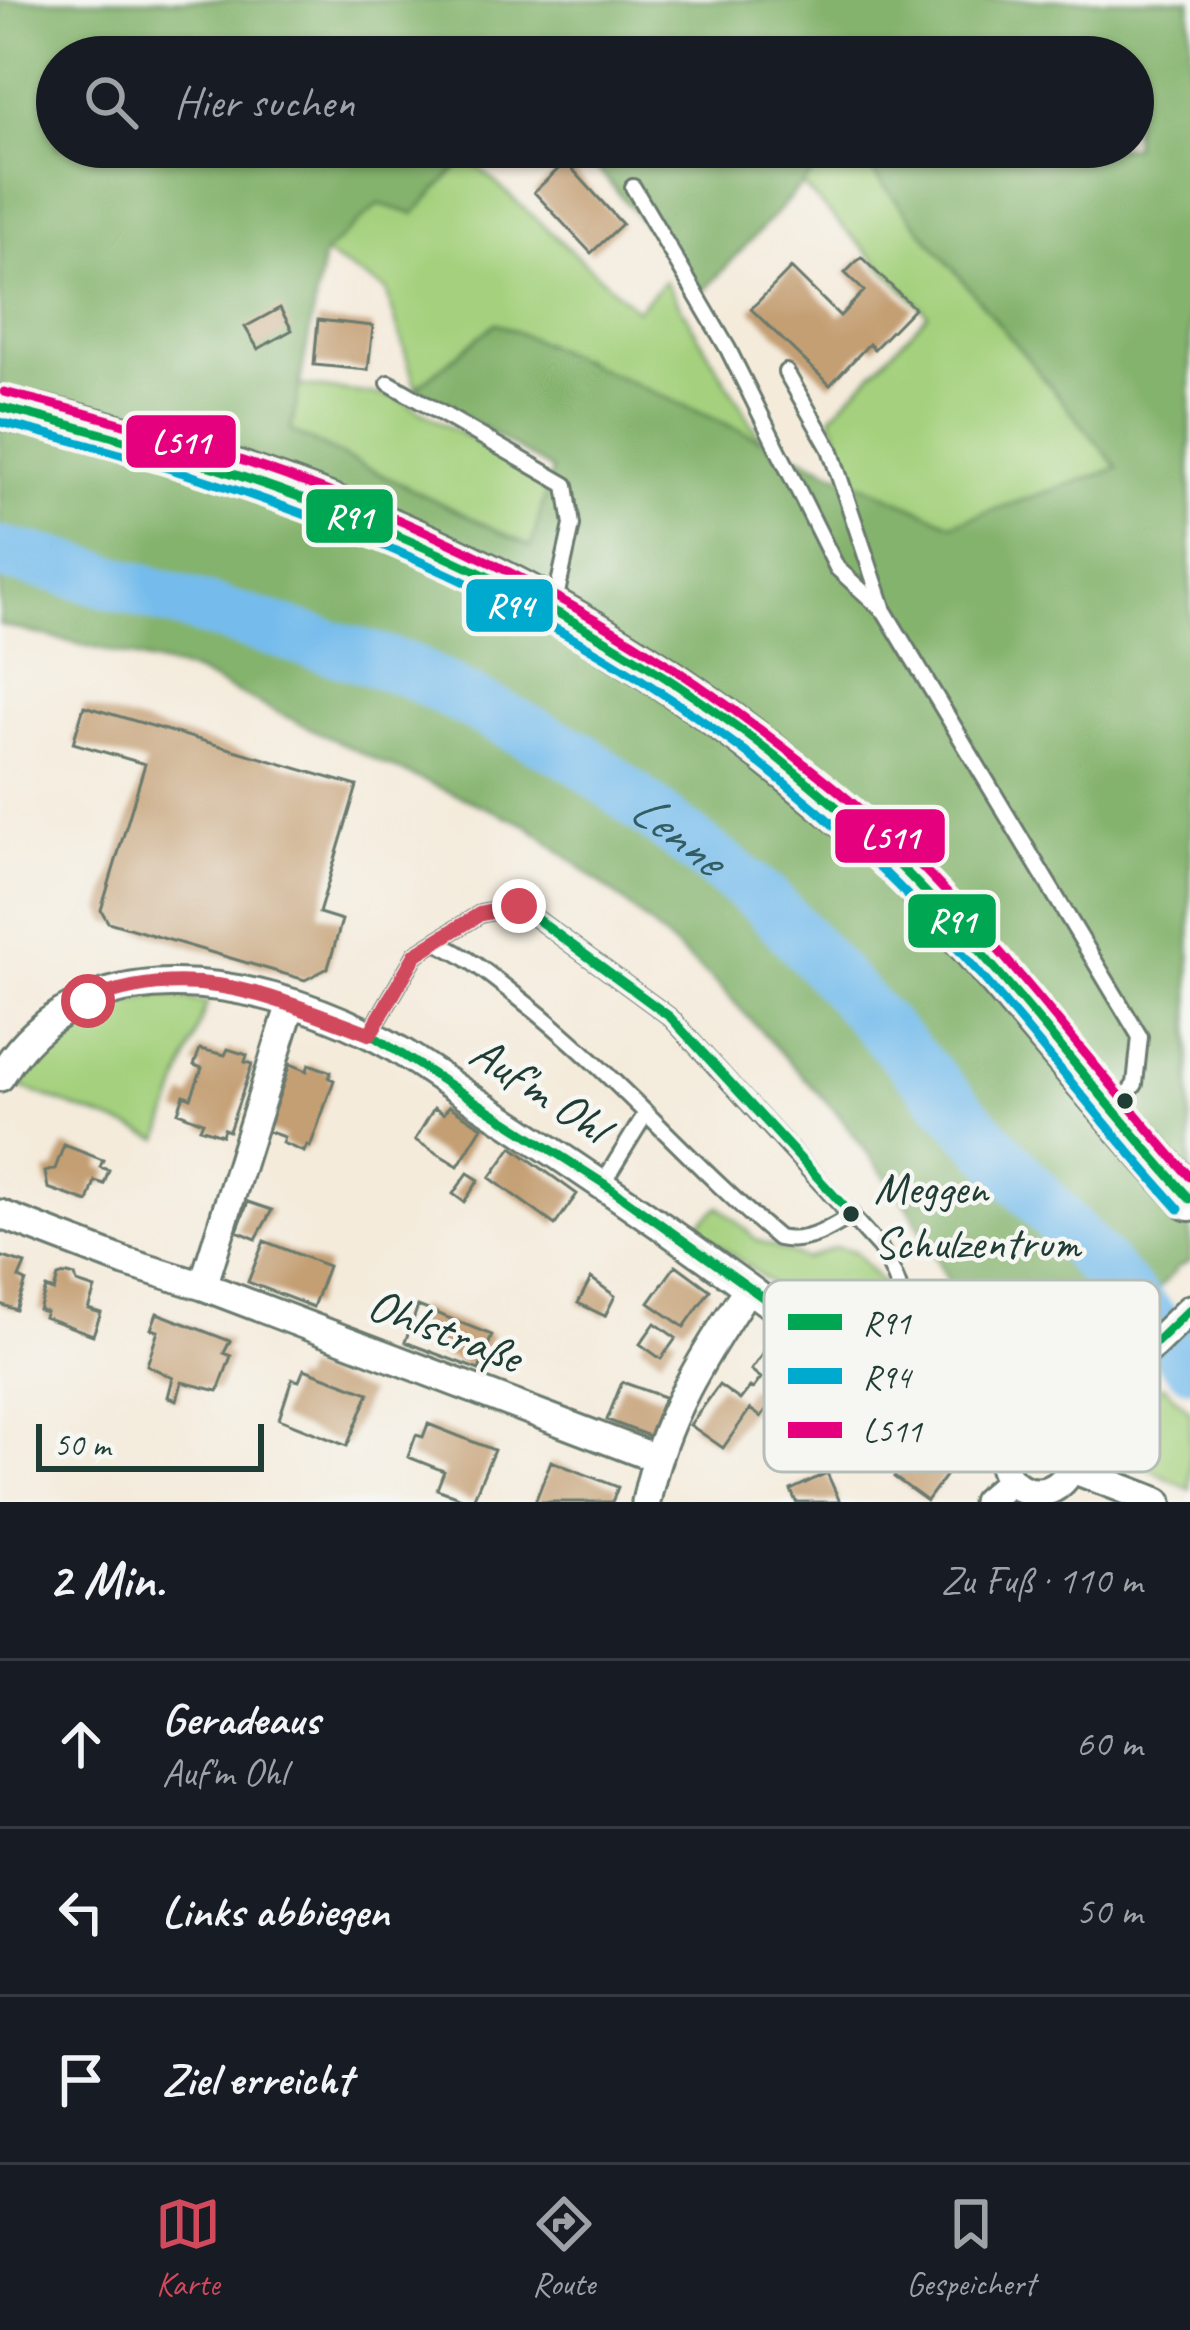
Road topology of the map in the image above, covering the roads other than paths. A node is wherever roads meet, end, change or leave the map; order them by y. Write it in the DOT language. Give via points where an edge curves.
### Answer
graph roads {
  1 [pos="633,188"];
  2 [pos="786,372"];
  3 [pos="389,383"];
  4 [pos="0,407"];
  5 [pos="554,608"];
  6 [pos="885,612"];
  7 [pos="435,943"];
  8 [pos="291,1004"];
  9 [pos="370,1034"];
  10 [pos="0,1077"];
  11 [pos="646,1114"];
  12 [pos="1113,1114"];
  13 [pos="603,1183"];
  14 [pos="1190,1199"];
  15 [pos="0,1214"];
  16 [pos="852,1215"];
  17 [pos="899,1280"];
  18 [pos="203,1286"];
  19 [pos="748,1288"];
  20 [pos="764,1300"];
  21 [pos="1190,1309"];
  22 [pos="1160,1339"];
  23 [pos="655,1458"];
  24 [pos="1007,1472"];
  25 [pos="1067,1472"];
  26 [pos="1080,1472"];
  27 [pos="1011,1480"];
  28 [pos="646,1502"];
  29 [pos="986,1502"];
  30 [pos="1158,1502"];
  1 -- 6 [label="lane" via="728,349 837,568"];
  2 -- 6 [label="lane" via="830,449"];
  3 -- 5 [label="lane" via="566,485 572,525"];
  4 -- 5 [label="main road" via="272,482 426,544"];
  5 -- 12 [label="main road" via="714,710 913,880"];
  6 -- 12 [label="lane" via="1140,1037 1136,1084"];
  7 -- 9 [label="lane" via="416,954"];
  7 -- 11 [label="lane" via="459,952 573,1040"];
  7 -- 16 [label="lane" via="480,914 519,906 670,1018"];
  8 -- 9 [label="street, Auf'm Ohl"];
  8 -- 10 [label="street, Auf'm Ohl" via="199,982 118,989 49,1022"];
  8 -- 18 [label="street"];
  9 -- 13 [label="street, Auf'm Ohl"];
  11 -- 13 [label="lane"];
  11 -- 16 [label="lane" via="778,1238 813,1237"];
  12 -- 14 [label="main road"];
  13 -- 19 [label="street, Auf'm Ohl"];
  15 -- 18 [label="street, Ohlstraße"];
  16 -- 17 [label="lane"];
  18 -- 23 [label="street, Ohlstraße"];
  19 -- 20 [label="street, Auf'm Ohl"];
  19 -- 23 [label="street" via="690,1377"];
  21 -- 22 [label="street"];
  23 -- 28 [label="street"];
  24 -- 27 [label="street"];
  25 -- 27 [label="street" via="1039,1492"];
  26 -- 30 [label="street"];
  27 -- 29 [label="street"];
}
